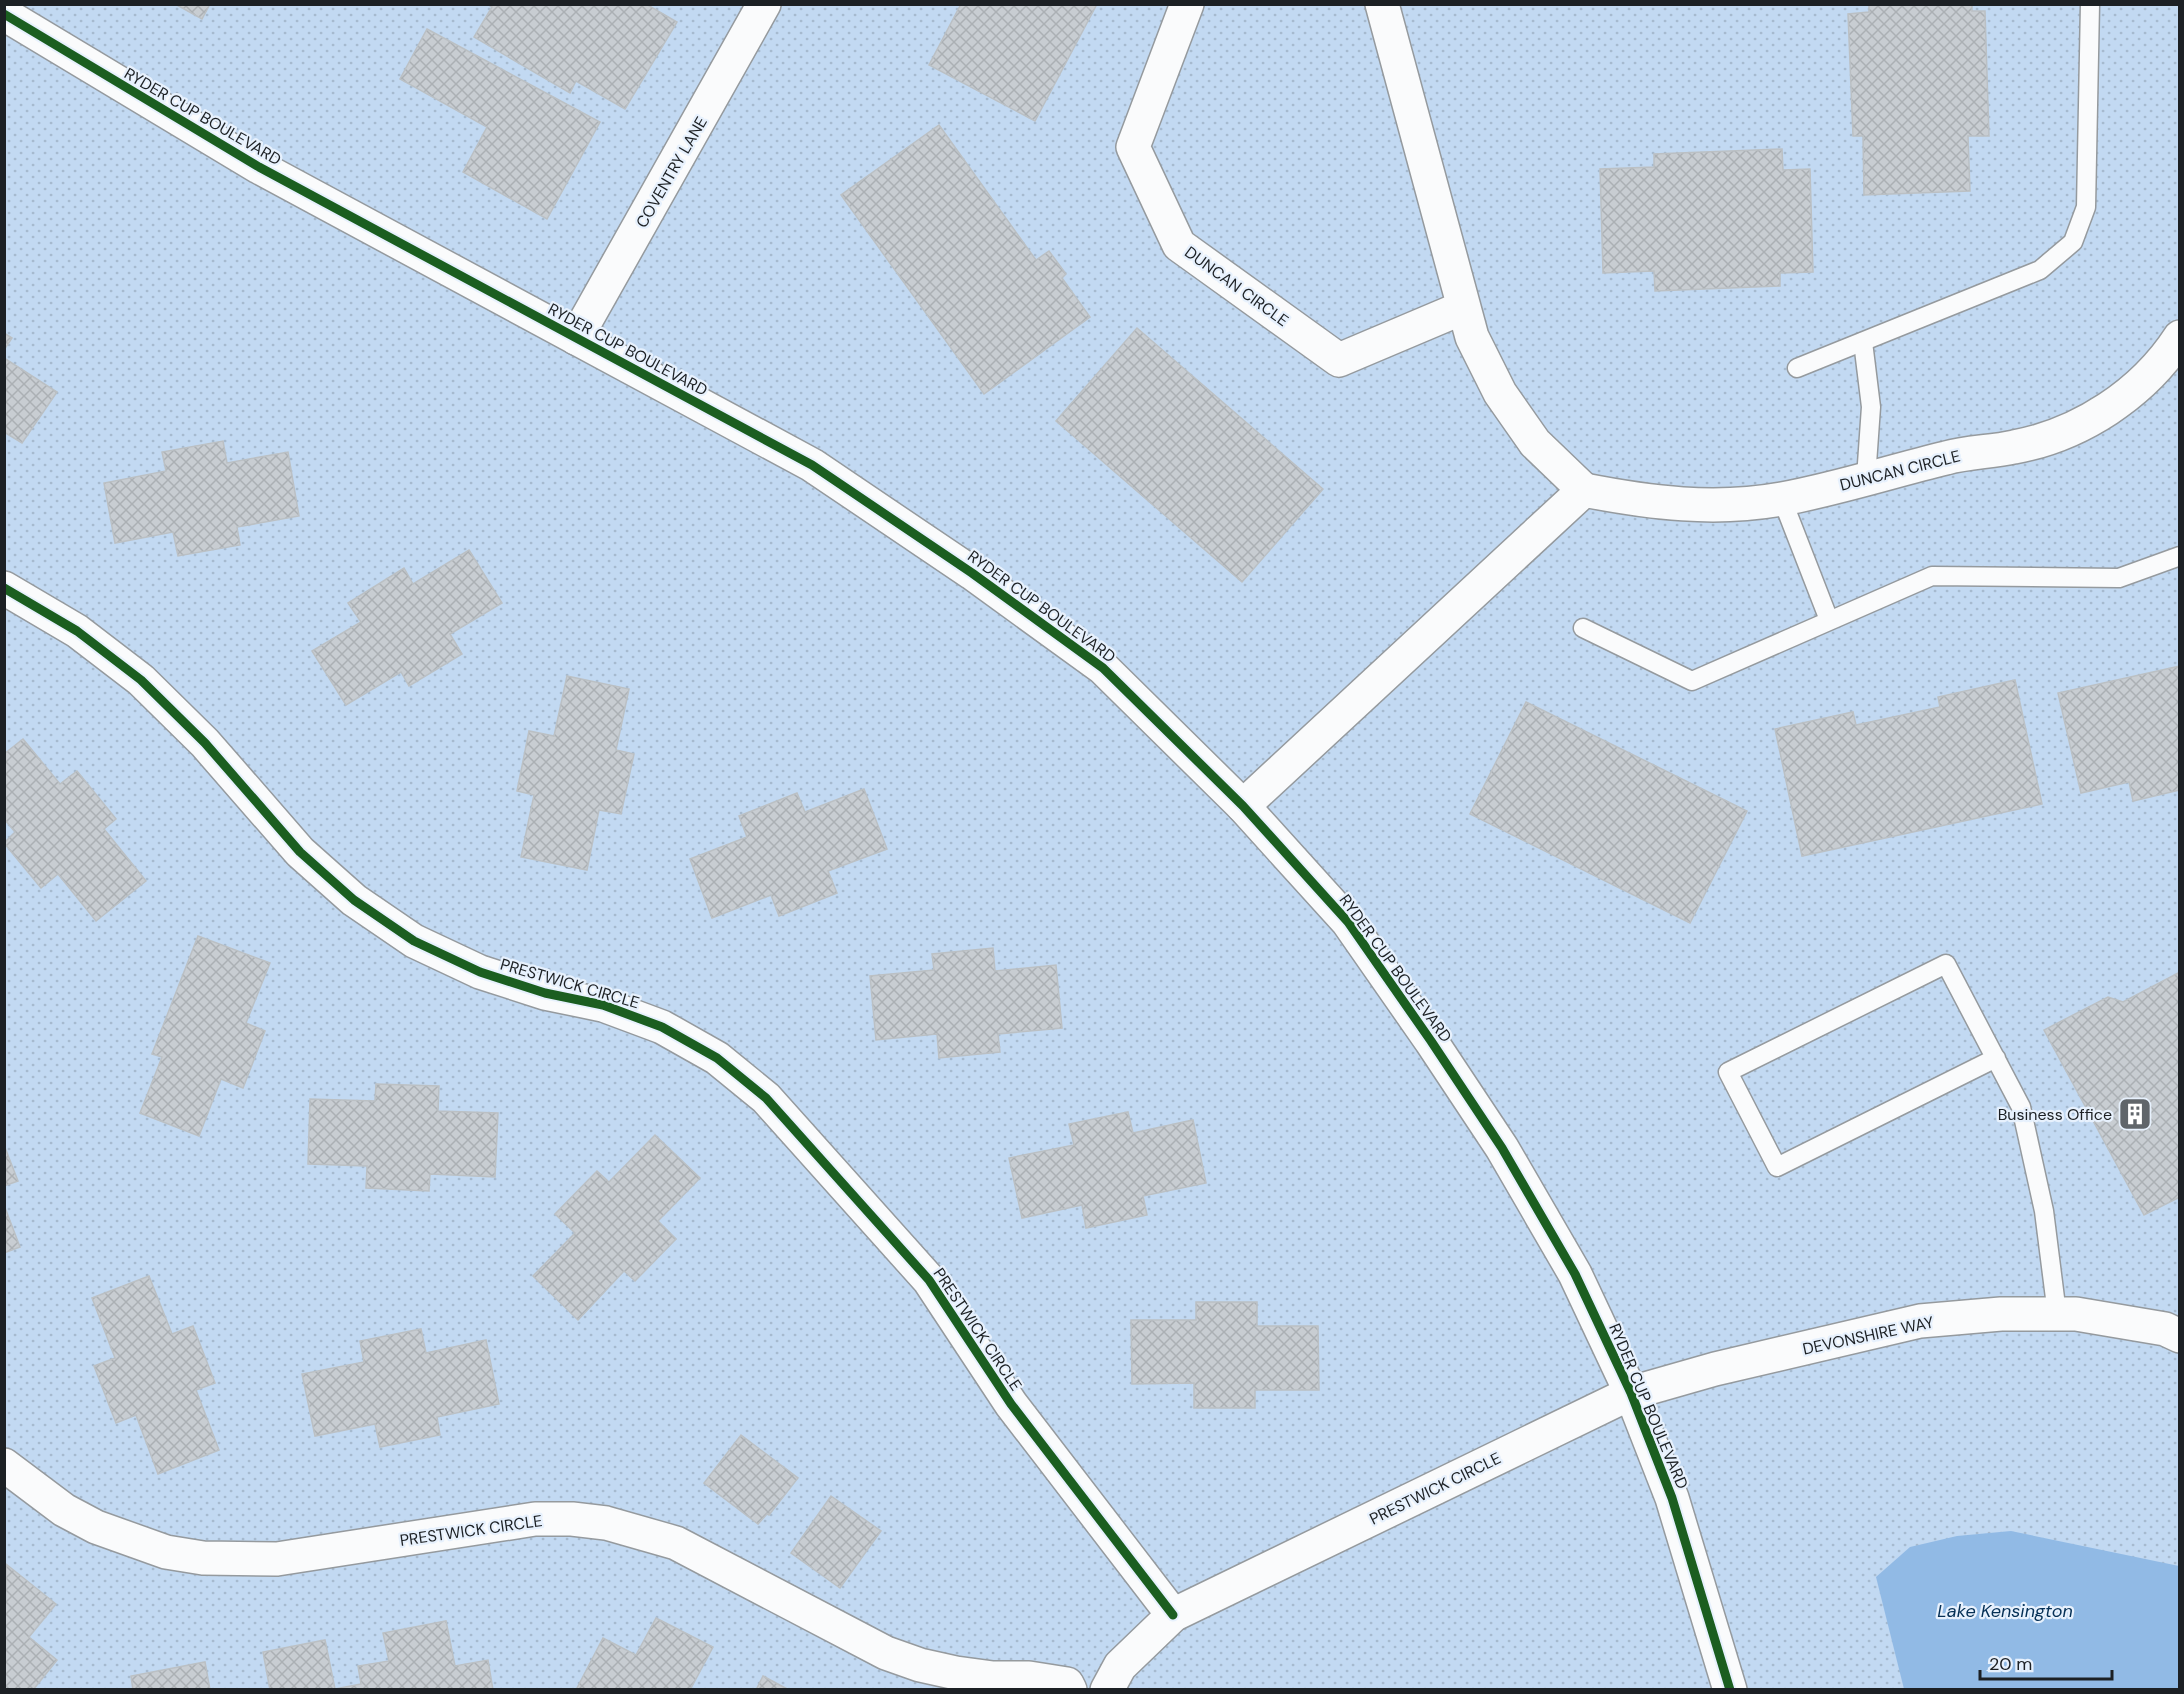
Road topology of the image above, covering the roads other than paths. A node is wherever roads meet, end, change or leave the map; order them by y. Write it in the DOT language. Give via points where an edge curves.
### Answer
graph roads {
  1 [pos="764,4"];
  2 [pos="1187,4"];
  3 [pos="1382,4"];
  4 [pos="2090,4"];
  5 [pos="4,14"];
  6 [pos="1462,308"];
  7 [pos="2180,336"];
  8 [pos="576,338"];
  9 [pos="1863,342"];
  10 [pos="1797,368"];
  11 [pos="1866,478"];
  12 [pos="1584,490"];
  13 [pos="1782,499"];
  14 [pos="2180,556"];
  15 [pos="4,588"];
  16 [pos="1829,620"];
  17 [pos="1583,628"];
  18 [pos="1243,806"];
  19 [pos="1996,1058"];
  20 [pos="2057,1314"];
  21 [pos="2180,1336"];
  22 [pos="1631,1393"];
  23 [pos="4,1465"];
  24 [pos="1173,1615"];
  25 [pos="1070,1689"];
  26 [pos="1107,1689"];
  27 [pos="1731,1689"];
  1 -- 8 [label="street, COVENTRY LANE"];
  2 -- 6 [label="street, DUNCAN CIRCLE" via="1133,147 1179,245 1339,360"];
  3 -- 6 [label="street"];
  4 -- 9 [label="lane" via="2086,207 2073,242 2040,270"];
  5 -- 8 [label="street, RYDER CUP BOULEVARD" via="260,167"];
  6 -- 12 [label="street" via="1500,393 1535,443"];
  7 -- 11 [label="street, DUNCAN CIRCLE" via="2129,393 2075,428 2045,440 1949,457"];
  8 -- 18 [label="street, RYDER CUP BOULEVARD" via="812,465 972,573 1104,668"];
  9 -- 10 [label="lane"];
  9 -- 11 [label="lane" via="1871,407"];
  11 -- 13 [label="street, DUNCAN CIRCLE"];
  12 -- 13 [label="street, DUNCAN CIRCLE" via="1652,503 1722,505"];
  12 -- 18 [label="street"];
  13 -- 16 [label="lane"];
  14 -- 16 [label="lane" via="2119,578 1932,576"];
  15 -- 24 [label="street, PRESTWICK CIRCLE" via="77,631 141,680 205,744 300,852 354,900 414,941 480,972 545,993 603,1005 662,1027 717,1058 766,1098 929,1280 1011,1404"];
  16 -- 17 [label="lane" via="1692,681"];
  18 -- 22 [label="street, RYDER CUP BOULEVARD" via="1348,922 1438,1050 1502,1148 1575,1274"];
  19 -- 19 [label="lane" via="1947,964 1728,1072 1777,1167"];
  19 -- 20 [label="lane" via="2021,1107 2044,1211"];
  20 -- 21 [label="street, DEVONSHIRE WAY" via="2165,1329"];
  20 -- 22 [label="street, DEVONSHIRE WAY" via="1920,1321"];
  22 -- 24 [label="street, PRESTWICK CIRCLE"];
  22 -- 27 [label="street, RYDER CUP BOULEVARD" via="1672,1498"];
  23 -- 25 [label="street, PRESTWICK CIRCLE" via="64,1510 96,1527 166,1552 203,1558 277,1559 535,1519 606,1523 676,1543 885,1653 956,1673 1029,1678 1067,1684"];
  24 -- 26 [label="street, PRESTWICK CIRCLE" via="1120,1666"];
}
